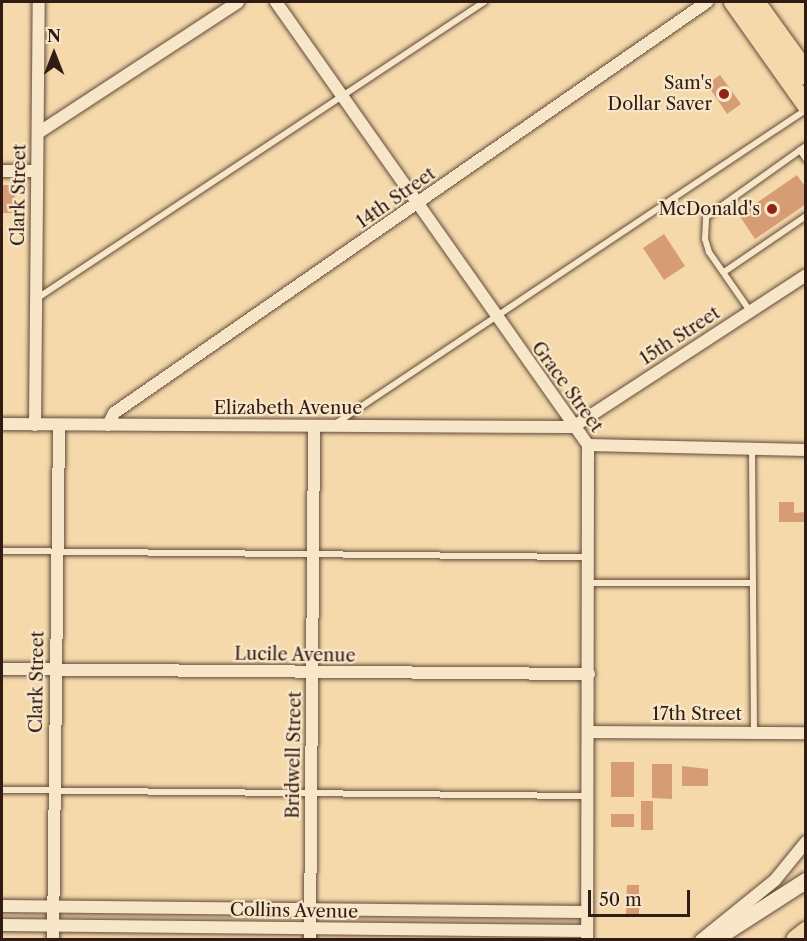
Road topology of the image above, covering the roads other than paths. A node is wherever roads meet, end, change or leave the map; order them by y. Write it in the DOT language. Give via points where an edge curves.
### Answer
graph roads {
  1 [pos="39,2"];
  2 [pos="238,2"];
  3 [pos="276,2"];
  4 [pos="484,2"];
  5 [pos="707,2"];
  6 [pos="733,2"];
  7 [pos="754,2"];
  8 [pos="799,76"];
  9 [pos="342,98"];
  10 [pos="805,110"];
  11 [pos="38,133"];
  12 [pos="803,148"];
  13 [pos="806,159"];
  14 [pos="2,171"];
  15 [pos="37,171"];
  16 [pos="417,206"];
  17 [pos="806,216"];
  18 [pos="724,272"];
  19 [pos="806,275"];
  20 [pos="36,300"];
  21 [pos="750,311"];
  22 [pos="496,318"];
  23 [pos="2,424"];
  24 [pos="35,424"];
  25 [pos="59,425"];
  26 [pos="108,425"];
  27 [pos="314,426"];
  28 [pos="332,426"];
  29 [pos="573,427"];
  30 [pos="588,445"];
  31 [pos="752,449"];
  32 [pos="806,450"];
  33 [pos="2,551"];
  34 [pos="57,552"];
  35 [pos="314,555"];
  36 [pos="591,557"];
  37 [pos="589,583"];
  38 [pos="753,583"];
  39 [pos="2,669"];
  40 [pos="55,670"];
  41 [pos="313,674"];
  42 [pos="589,674"];
  43 [pos="588,732"];
  44 [pos="754,732"];
  45 [pos="806,733"];
  46 [pos="2,790"];
  47 [pos="54,790"];
  48 [pos="311,793"];
  49 [pos="587,796"];
  50 [pos="806,842"];
  51 [pos="806,881"];
  52 [pos="2,906"];
  53 [pos="53,907"];
  54 [pos="310,910"];
  55 [pos="585,912"];
  56 [pos="2,925"];
  57 [pos="53,926"];
  58 [pos="806,932"];
  59 [pos="310,935"];
  60 [pos="587,935"];
  61 [pos="53,939"];
  62 [pos="700,939"];
  63 [pos="714,939"];
  64 [pos="796,939"];
  1 -- 11 [label="street, Clark Street"];
  2 -- 11 [label="street"];
  3 -- 9 [label="street, Grace Street"];
  4 -- 9 [label="lane"];
  5 -- 16 [label="street, 14th Street"];
  6 -- 8 [label="main road"];
  7 -- 8 [label="highway"];
  8 -- 10 [label="main road"];
  9 -- 16 [label="street, Grace Street"];
  9 -- 20 [label="lane"];
  10 -- 22 [label="lane"];
  11 -- 15 [label="street, Clark Street"];
  12 -- 13 [label="lane"];
  12 -- 18 [label="lane" via="708,213 705,239"];
  14 -- 15 [label="street"];
  15 -- 20 [label="street, Clark Street"];
  16 -- 22 [label="street, Grace Street"];
  16 -- 26 [label="street, 14th Street" via="114,413"];
  17 -- 18 [label="lane"];
  18 -- 21 [label="lane"];
  19 -- 21 [label="street, 15th Street"];
  20 -- 24 [label="street, Clark Street"];
  21 -- 29 [label="street, 15th Street"];
  22 -- 28 [label="lane"];
  22 -- 29 [label="street, Grace Street"];
  23 -- 24 [label="street, Elizabeth Avenue"];
  24 -- 25 [label="street, Elizabeth Avenue"];
  25 -- 26 [label="street, Elizabeth Avenue"];
  25 -- 34 [label="street, Clark Street"];
  26 -- 27 [label="street, Elizabeth Avenue"];
  27 -- 28 [label="street, Elizabeth Avenue"];
  27 -- 35 [label="street, Bridwell Street"];
  28 -- 29 [label="street, Elizabeth Avenue"];
  29 -- 30 [label="street, Grace Street"];
  30 -- 31 [label="street"];
  30 -- 36 [label="street, Grace Street"];
  31 -- 32 [label="street"];
  31 -- 38 [label="lane"];
  33 -- 34 [label="lane"];
  34 -- 35 [label="lane"];
  34 -- 40 [label="street, Clark Street"];
  35 -- 36 [label="lane"];
  35 -- 41 [label="street, Bridwell Street"];
  36 -- 37 [label="street, Grace Street"];
  37 -- 38 [label="lane"];
  37 -- 42 [label="street, Grace Street"];
  38 -- 44 [label="lane"];
  39 -- 40 [label="street, Lucile Avenue"];
  40 -- 41 [label="street, Lucile Avenue"];
  40 -- 47 [label="street, Clark Street"];
  41 -- 42 [label="street, Lucile Avenue"];
  41 -- 48 [label="street, Bridwell Street"];
  42 -- 43 [label="street, Grace Street"];
  43 -- 44 [label="street, 17th Street"];
  43 -- 49 [label="street, Grace Street"];
  44 -- 45 [label="street, 17th Street"];
  46 -- 47 [label="lane"];
  47 -- 48 [label="lane"];
  47 -- 53 [label="street, Clark Street"];
  48 -- 49 [label="lane"];
  48 -- 54 [label="street, Bridwell Street"];
  49 -- 55 [label="street, Grace Street"];
  50 -- 62 [label="street" via="775,880"];
  51 -- 63 [label="main road"];
  52 -- 53 [label="street, Collins Avenue"];
  53 -- 54 [label="street, Collins Avenue"];
  53 -- 57 [label="street, Clark Street"];
  54 -- 55 [label="street, Collins Avenue"];
  54 -- 59 [label="street, Bridwell Street"];
  55 -- 60 [label="street, Grace Street"];
  56 -- 57 [label="street, Collins Avenue"];
  57 -- 59 [label="street, Collins Avenue"];
  57 -- 61 [label="street, Clark Street"];
  58 -- 64 [label="highway"];
  59 -- 60 [label="street, Collins Avenue"];
}
